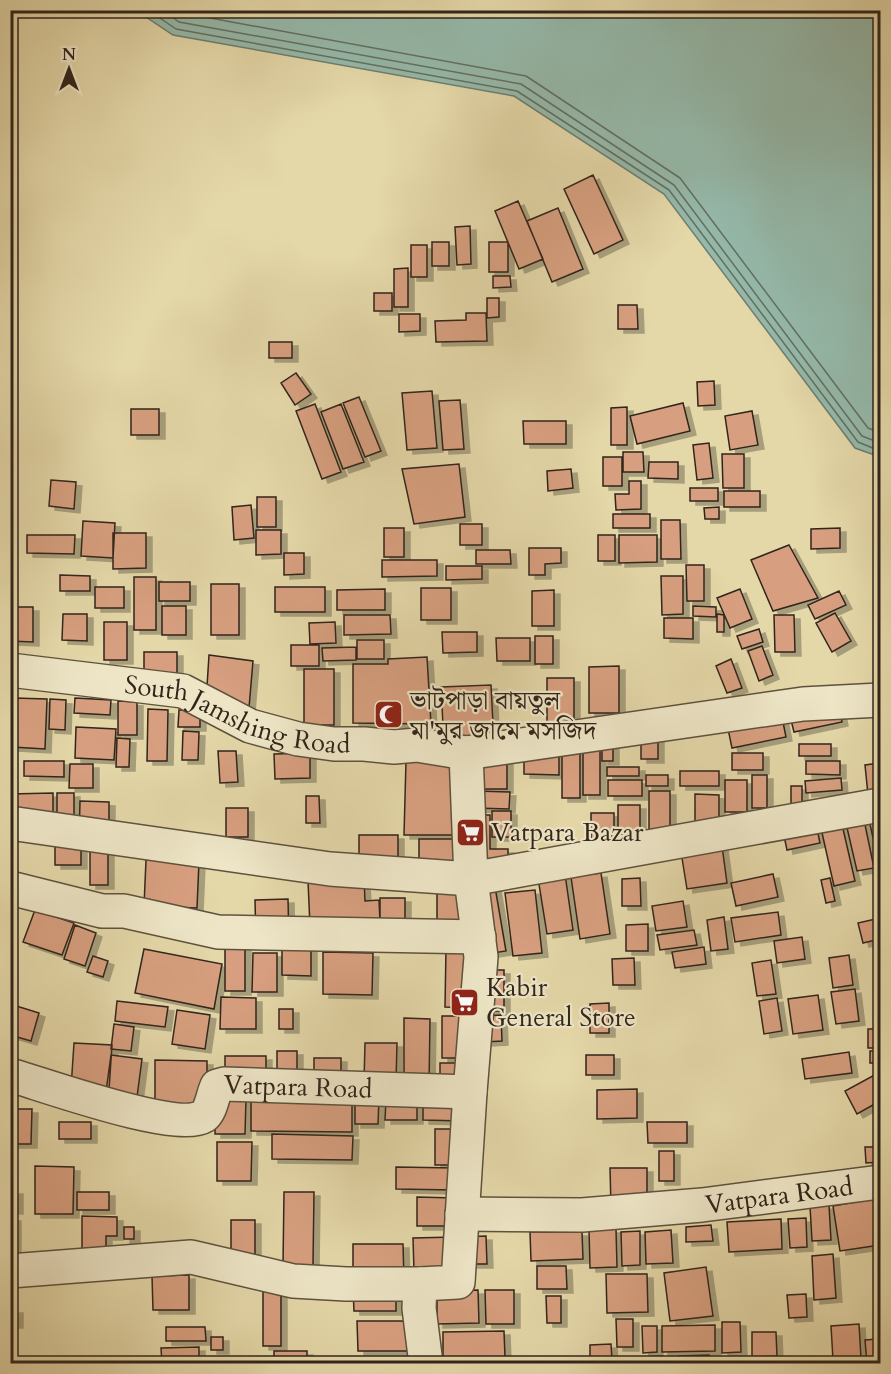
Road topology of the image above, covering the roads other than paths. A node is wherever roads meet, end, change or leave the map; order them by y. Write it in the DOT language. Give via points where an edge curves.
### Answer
graph roads {
  1 [pos="10,670"];
  2 [pos="880,700"];
  3 [pos="466,753"];
  4 [pos="880,805"];
  5 [pos="10,823"];
  6 [pos="471,879"];
  7 [pos="10,888"];
  8 [pos="479,937"];
  9 [pos="10,1075"];
  10 [pos="470,1092"];
  11 [pos="880,1182"];
  12 [pos="462,1214"];
  13 [pos="10,1272"];
  14 [pos="420,1284"];
  15 [pos="426,1364"];
  1 -- 3 [label="street, South Jamshing Road" via="183,691 250,726 298,739 394,747 417,745"];
  2 -- 3 [label="street" via="803,704"];
  3 -- 6 [label="street"];
  4 -- 6 [label="street"];
  5 -- 6 [label="street" via="330,869"];
  6 -- 8 [label="street"];
  7 -- 8 [label="street" via="102,911 124,911 218,932"];
  8 -- 10 [label="street" via="481,957"];
  9 -- 10 [label="street, Vatpara Road" via="135,1113 184,1120 202,1117 217,1086 224,1084"];
  10 -- 12 [label="street"];
  11 -- 12 [label="street, Vatpara Road" via="702,1205 582,1215"];
  12 -- 14 [label="street" via="458,1282"];
  13 -- 14 [label="street" via="191,1257 293,1281"];
  14 -- 15 [label="street"];
}
